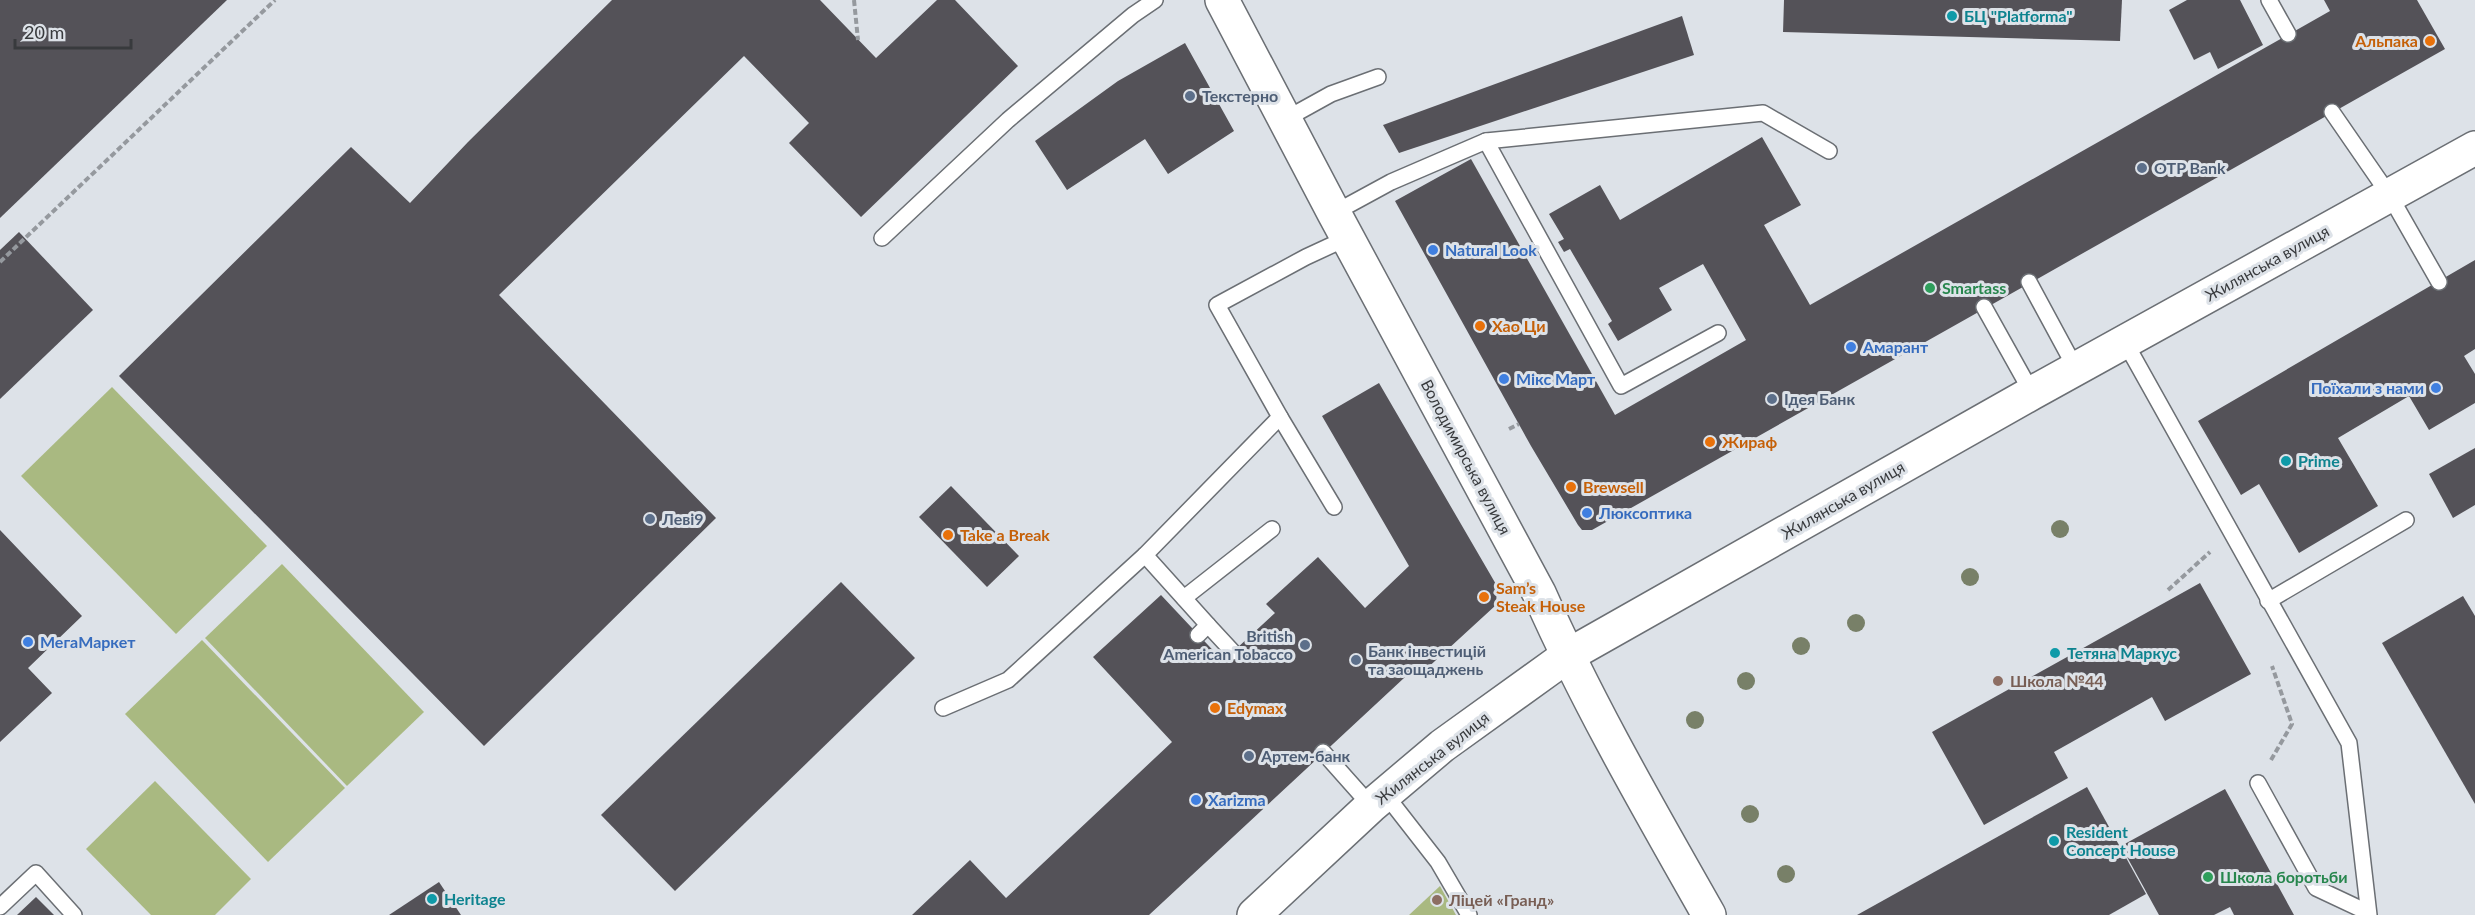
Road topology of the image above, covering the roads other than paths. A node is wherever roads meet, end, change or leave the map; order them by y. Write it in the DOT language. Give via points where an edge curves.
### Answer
graph roads {
  1 [pos="1155,0"];
  2 [pos="1222,0"];
  3 [pos="2269,0"];
  4 [pos="2288,34"];
  5 [pos="1378,77"];
  6 [pos="2332,112"];
  7 [pos="1284,120"];
  8 [pos="1486,141"];
  9 [pos="2475,148"];
  10 [pos="1829,151"];
  11 [pos="2390,196"];
  12 [pos="1341,225"];
  13 [pos="882,238"];
  14 [pos="2029,282"];
  15 [pos="2439,282"];
  16 [pos="1984,307"];
  17 [pos="1718,333"];
  18 [pos="2125,342"];
  19 [pos="2076,369"];
  20 [pos="2031,393"];
  21 [pos="1280,417"];
  22 [pos="1334,507"];
  23 [pos="2406,520"];
  24 [pos="1272,529"];
  25 [pos="1145,555"];
  26 [pos="1184,598"];
  27 [pos="2268,601"];
  28 [pos="1233,652"];
  29 [pos="1567,656"];
  30 [pos="943,708"];
  31 [pos="1323,752"];
  32 [pos="2258,783"];
  33 [pos="1378,800"];
  34 [pos="0,907"];
  35 [pos="2366,914"];
  36 [pos="74,915"];
  37 [pos="1254,915"];
  38 [pos="1469,915"];
  39 [pos="1709,915"];
  1 -- 13 [label="lane" via="1008,120"];
  2 -- 7 [label="main road, Володимирська вулиця"];
  3 -- 4 [label="lane"];
  5 -- 7 [label="lane" via="1331,94"];
  6 -- 11 [label="lane"];
  7 -- 12 [label="main road, Володимирська вулиця"];
  8 -- 10 [label="lane" via="1763,113"];
  8 -- 12 [label="lane" via="1391,182"];
  8 -- 17 [label="lane" via="1622,386"];
  9 -- 11 [label="main road, Жилянська вулиця"];
  11 -- 15 [label="lane"];
  11 -- 18 [label="main road, Жилянська вулиця"];
  12 -- 21 [label="lane" via="1306,257 1217,306"];
  12 -- 29 [label="main road, Володимирська вулиця" via="1539,593"];
  14 -- 19 [label="lane"];
  16 -- 20 [label="lane"];
  18 -- 19 [label="main road, Жилянська вулиця"];
  18 -- 27 [label="lane"];
  19 -- 20 [label="main road, Жилянська вулиця"];
  20 -- 29 [label="main road, Жилянська вулиця"];
  21 -- 22 [label="lane"];
  21 -- 25 [label="lane"];
  23 -- 27 [label="lane"];
  24 -- 26 [label="lane"];
  25 -- 26 [label="lane"];
  25 -- 30 [label="lane" via="1008,680"];
  26 -- 28 [label="lane" via="1203,630"];
  27 -- 35 [label="lane" via="2349,743"];
  29 -- 33 [label="main road, Жилянська вулиця" via="1442,746"];
  29 -- 39 [label="main road, Володимирська вулиця"];
  31 -- 33 [label="lane"];
  32 -- 35 [label="lane" via="2316,888"];
  33 -- 37 [label="main road, Жилянська вулиця"];
  33 -- 38 [label="lane" via="1438,862"];
  34 -- 36 [label="lane" via="36,873"];
}
